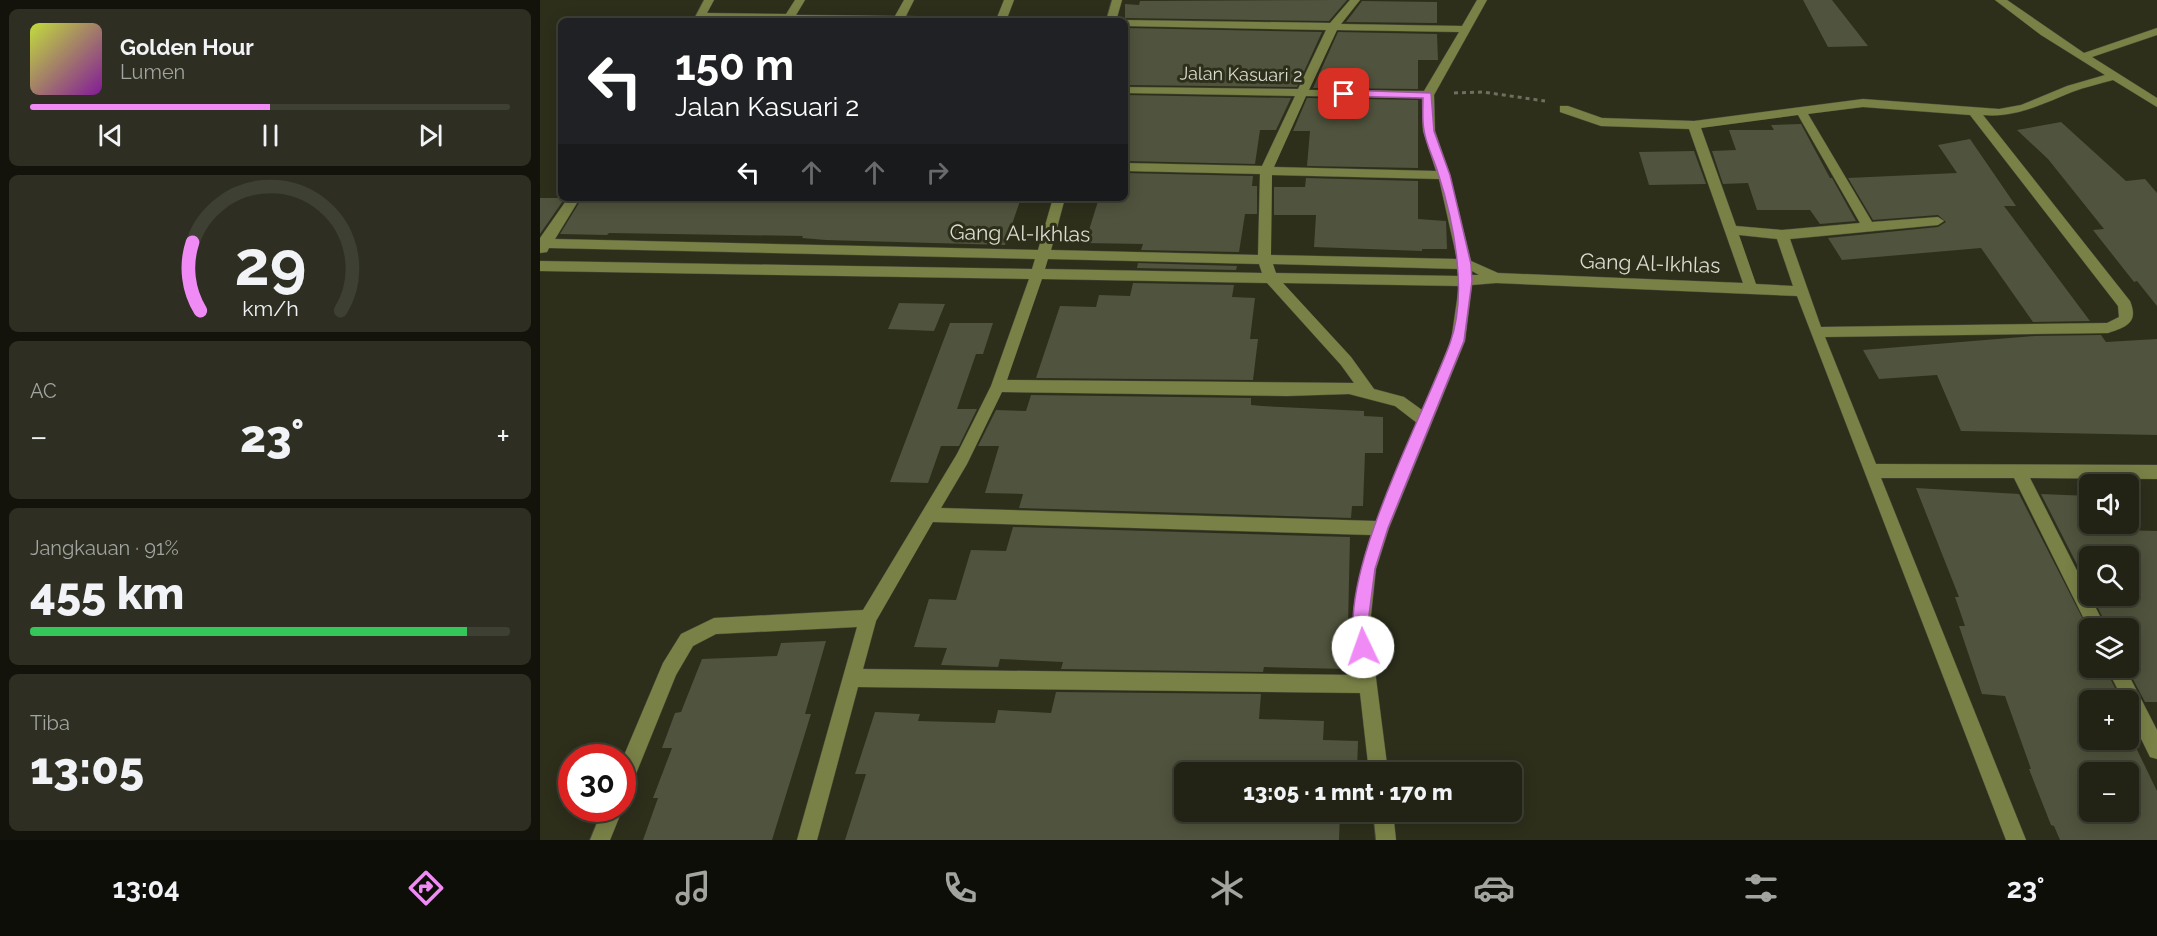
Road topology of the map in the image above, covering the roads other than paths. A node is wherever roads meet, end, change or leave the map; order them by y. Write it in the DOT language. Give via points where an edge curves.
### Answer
graph roads {
  1 [pos="709,0"];
  2 [pos="800,0"];
  3 [pos="909,0"];
  4 [pos="1009,0"];
  5 [pos="1117,0"];
  6 [pos="1355,0"];
  7 [pos="1482,0"];
  8 [pos="2000,0"];
  9 [pos="789,17"];
  10 [pos="699,18"];
  11 [pos="844,18"];
  12 [pos="900,18"];
  13 [pos="1001,18"];
  14 [pos="1112,18"];
  15 [pos="1128,23"];
  16 [pos="1333,27"];
  17 [pos="1464,29"];
  18 [pos="2157,31"];
  19 [pos="2082,57"];
  20 [pos="2113,77"];
  21 [pos="1128,90"];
  22 [pos="1302,93"];
  23 [pos="1428,95"];
  24 [pos="2157,103"];
  25 [pos="1564,109"];
  26 [pos="1801,111"];
  27 [pos="1975,113"];
  28 [pos="1694,125"];
  29 [pos="1128,167"];
  30 [pos="1266,170"];
  31 [pos="1444,175"];
  32 [pos="572,201"];
  33 [pos="1058,201"];
  34 [pos="1938,221"];
  35 [pos="1867,225"];
  36 [pos="1731,231"];
  37 [pos="1782,235"];
  38 [pos="542,246"];
  39 [pos="1043,254"];
  40 [pos="1264,259"];
  41 [pos="1465,264"];
  42 [pos="540,266"];
  43 [pos="1036,274"];
  44 [pos="1271,278"];
  45 [pos="1496,278"];
  46 [pos="1466,281"];
  47 [pos="1751,288"];
  48 [pos="1803,291"];
  49 [pos="1816,333"];
  50 [pos="998,386"];
  51 [pos="1368,391"];
  52 [pos="1426,422"];
  53 [pos="1872,471"];
  54 [pos="2018,471"];
  55 [pos="2156,474"];
  56 [pos="928,515"];
  57 [pos="1381,528"];
  58 [pos="868,618"];
  59 [pos="2092,618"];
  60 [pos="852,678"];
  61 [pos="2121,678"];
  62 [pos="1369,684"];
  63 [pos="636,750"];
  64 [pos="2157,750"];
  65 [pos="1378,762"];
  66 [pos="607,822"];
  67 [pos="1384,822"];
  68 [pos="600,840"];
  69 [pos="807,840"];
  70 [pos="1386,840"];
  71 [pos="2016,840"];
  1 -- 10 [label="street"];
  2 -- 9 [label="street"];
  3 -- 12 [label="street"];
  4 -- 13 [label="street"];
  5 -- 14 [label="street"];
  6 -- 16 [label="street"];
  7 -- 17 [label="street"];
  8 -- 19 [label="street"];
  9 -- 10 [label="street"];
  9 -- 11 [label="street"];
  15 -- 16 [label="street"];
  16 -- 17 [label="street"];
  16 -- 22 [label="street"];
  17 -- 23 [label="street"];
  18 -- 19 [label="street"];
  19 -- 20 [label="street"];
  20 -- 24 [label="street"];
  20 -- 27 [label="street" via="2071,88 2016,110"];
  21 -- 22 [label="street, Jalan Kasuari 2"];
  22 -- 23 [label="street, Jalan Kasuari 2"];
  22 -- 30 [label="street"];
  23 -- 31 [label="street" via="1429,131"];
  25 -- 28 [label="street" via="1601,122"];
  26 -- 27 [label="street" via="1863,102"];
  26 -- 28 [label="street"];
  26 -- 35 [label="street"];
  27 -- 49 [label="street" via="2125,305 2126,320 2108,328"];
  28 -- 36 [label="street"];
  29 -- 30 [label="street"];
  30 -- 31 [label="street"];
  30 -- 40 [label="street"];
  31 -- 41 [label="street"];
  32 -- 38 [label="street"];
  33 -- 39 [label="street"];
  34 -- 35 [label="street"];
  35 -- 37 [label="street"];
  36 -- 37 [label="street"];
  36 -- 47 [label="street"];
  37 -- 48 [label="street"];
  38 -- 39 [label="street, Gang Al-Ikhlas"];
  39 -- 40 [label="street, Gang Al-Ikhlas"];
  39 -- 43 [label="street"];
  40 -- 41 [label="street, Gang Al-Ikhlas"];
  40 -- 44 [label="street"];
  41 -- 45 [label="street, Gang Al-Ikhlas"];
  41 -- 46 [label="street"];
  42 -- 43 [label="street, Gang Al-Ikhlas"];
  43 -- 44 [label="street, Gang Al-Ikhlas"];
  43 -- 50 [label="street"];
  44 -- 46 [label="street, Gang Al-Ikhlas"];
  44 -- 51 [label="street"];
  45 -- 46 [label="street, Gang Al-Ikhlas"];
  45 -- 47 [label="street, Gang Al-Ikhlas"];
  46 -- 52 [label="street" via="1458,341"];
  47 -- 48 [label="street, Gang Al-Ikhlas"];
  48 -- 49 [label="street"];
  49 -- 53 [label="street"];
  50 -- 51 [label="street"];
  50 -- 56 [label="street" via="962,459"];
  51 -- 52 [label="street" via="1399,400"];
  52 -- 57 [label="street"];
  53 -- 54 [label="street"];
  53 -- 71 [label="street"];
  54 -- 55 [label="street"];
  54 -- 59 [label="street"];
  56 -- 57 [label="street"];
  56 -- 58 [label="street"];
  57 -- 62 [label="street" via="1368,569 1362,615"];
  58 -- 60 [label="street"];
  58 -- 63 [label="street" via="714,626 687,640 669,669"];
  60 -- 62 [label="street"];
  60 -- 69 [label="street"];
  61 -- 64 [label="street"];
  62 -- 65 [label="street"];
  66 -- 68 [label="street"];
  67 -- 70 [label="street"];
}
